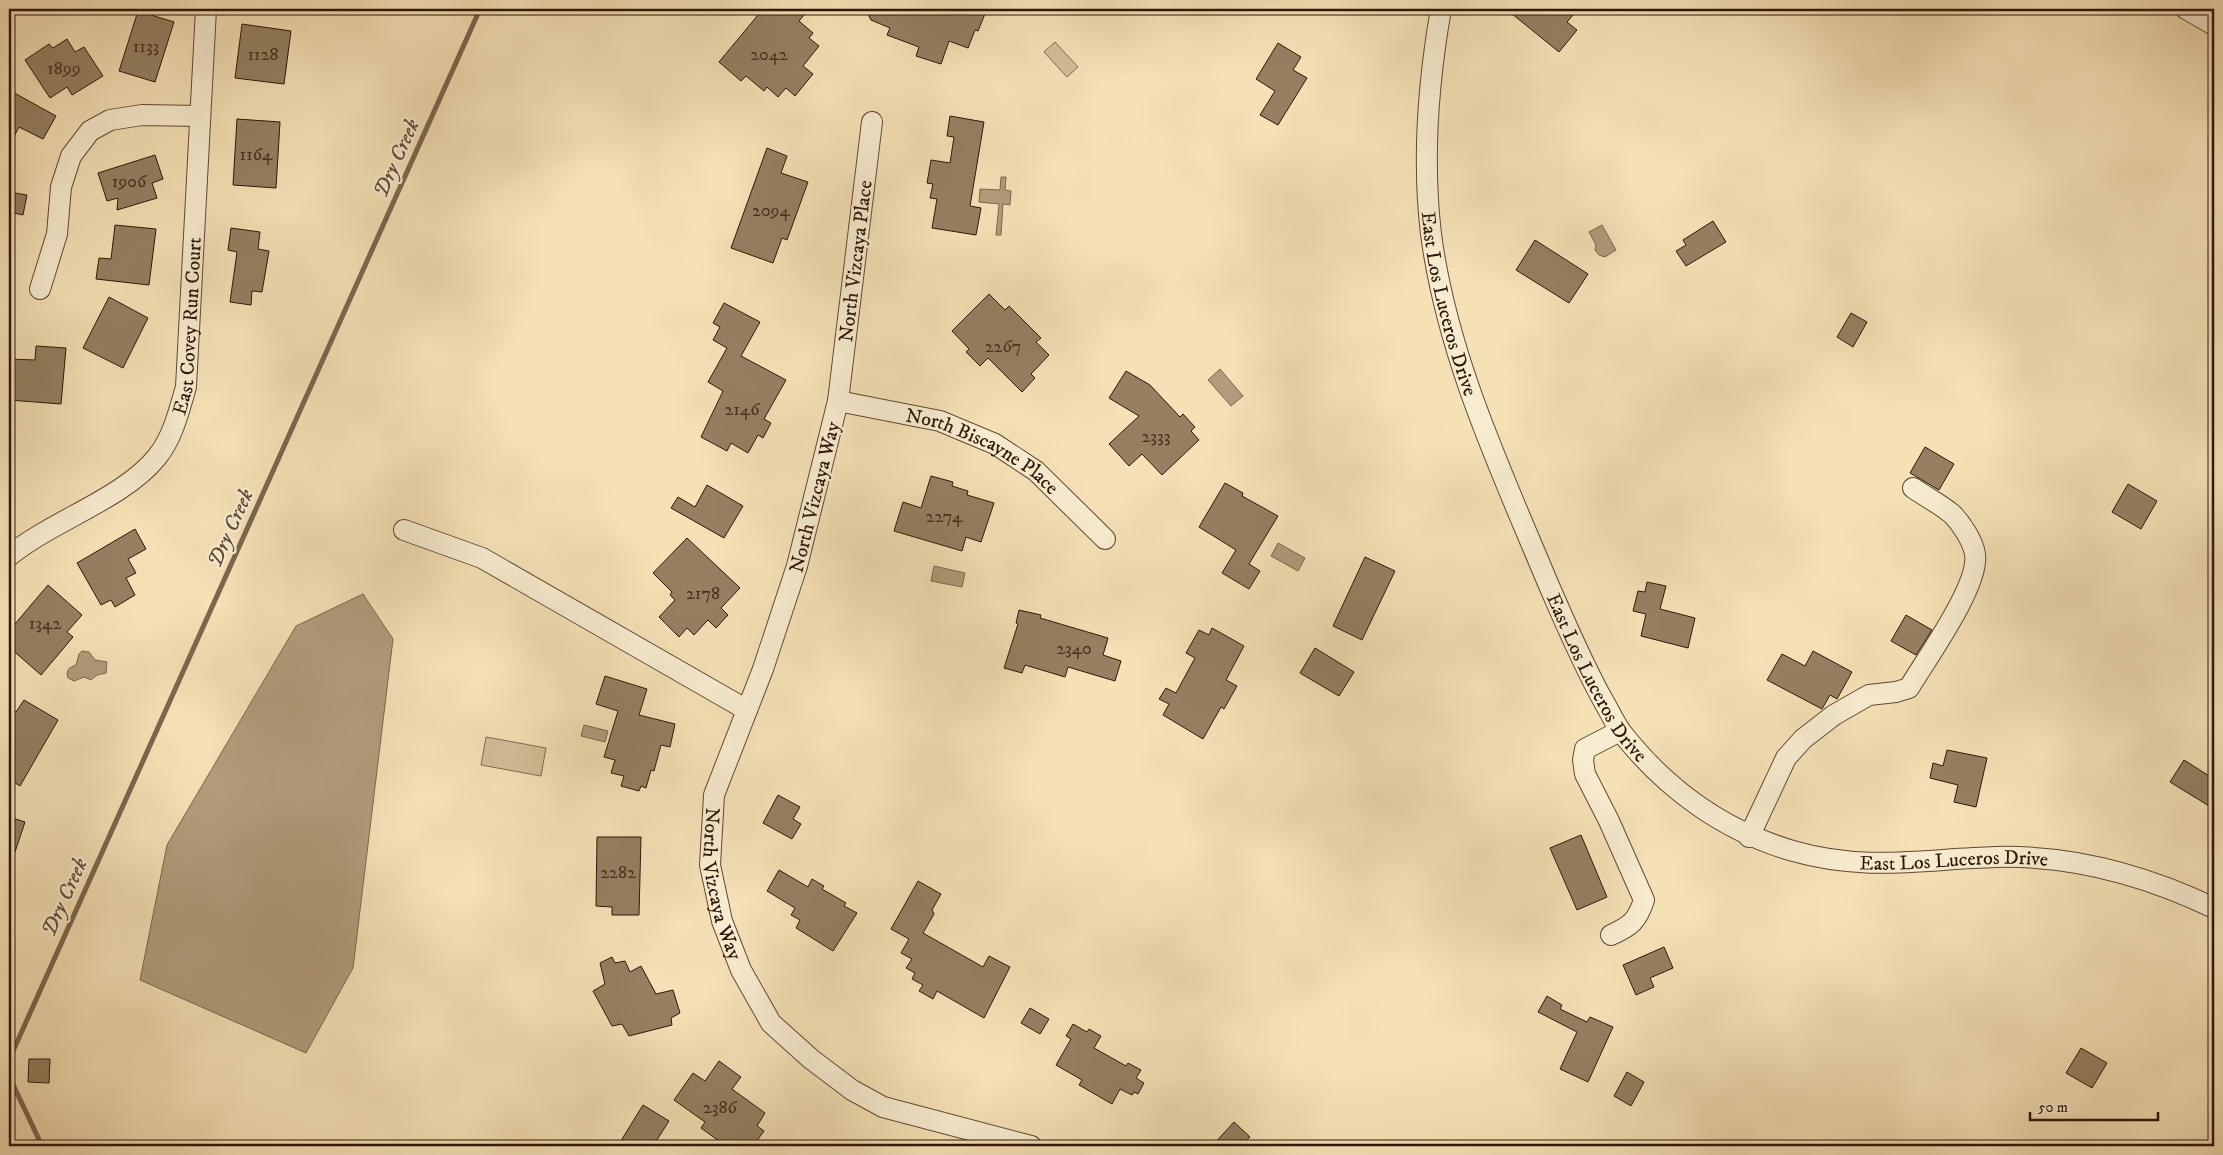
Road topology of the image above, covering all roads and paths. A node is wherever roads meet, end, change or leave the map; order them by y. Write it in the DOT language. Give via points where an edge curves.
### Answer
graph roads {
  1 [pos="206,9"];
  2 [pos="1441,9"];
  3 [pos="2186,9"];
  4 [pos="2214,25"];
  5 [pos="200,116"];
  6 [pos="872,122"];
  7 [pos="40,288"];
  8 [pos="838,401"];
  9 [pos="1913,488"];
  10 [pos="404,530"];
  11 [pos="1104,539"];
  12 [pos="9,556"];
  13 [pos="747,710"];
  14 [pos="1620,731"];
  15 [pos="1749,837"];
  16 [pos="2214,908"];
  17 [pos="1611,935"];
  18 [pos="1031,1146"];
  1 -- 5 [label="street, East Covey Run Court"];
  2 -- 14 [label="street, East Los Luceros Drive" via="1431,70 1426,157 1431,234 1446,313 1464,377 1504,478 1583,666"];
  3 -- 4 [label="street"];
  5 -- 7 [label="street" via="142,115 110,120 90,131 71,156 61,187 57,234"];
  5 -- 12 [label="street, East Covey Run Court" via="186,387 176,423 158,455 140,475 29,540"];
  6 -- 8 [label="street, North Vizcaya Place"];
  8 -- 11 [label="street, North Biscayne Place" via="940,421 995,444 1036,471"];
  8 -- 13 [label="street, North Vizcaya Way" via="797,566"];
  9 -- 15 [label="street" via="1952,515 1966,534 1975,554 1967,590 1909,688 1869,695 1834,715 1803,739 1786,758"];
  10 -- 13 [label="street" via="482,558"];
  13 -- 18 [label="street, North Vizcaya Way" via="714,795 710,865 722,921 737,962 771,1023 852,1090 883,1107"];
  14 -- 15 [label="street, East Los Luceros Drive" via="1666,781"];
  14 -- 17 [label="street" via="1585,749 1582,760 1585,774 1644,900 1638,918"];
  15 -- 16 [label="street, East Los Luceros Drive" via="1795,852 1838,861 1887,864 1997,857 2050,859 2136,876"];
}
